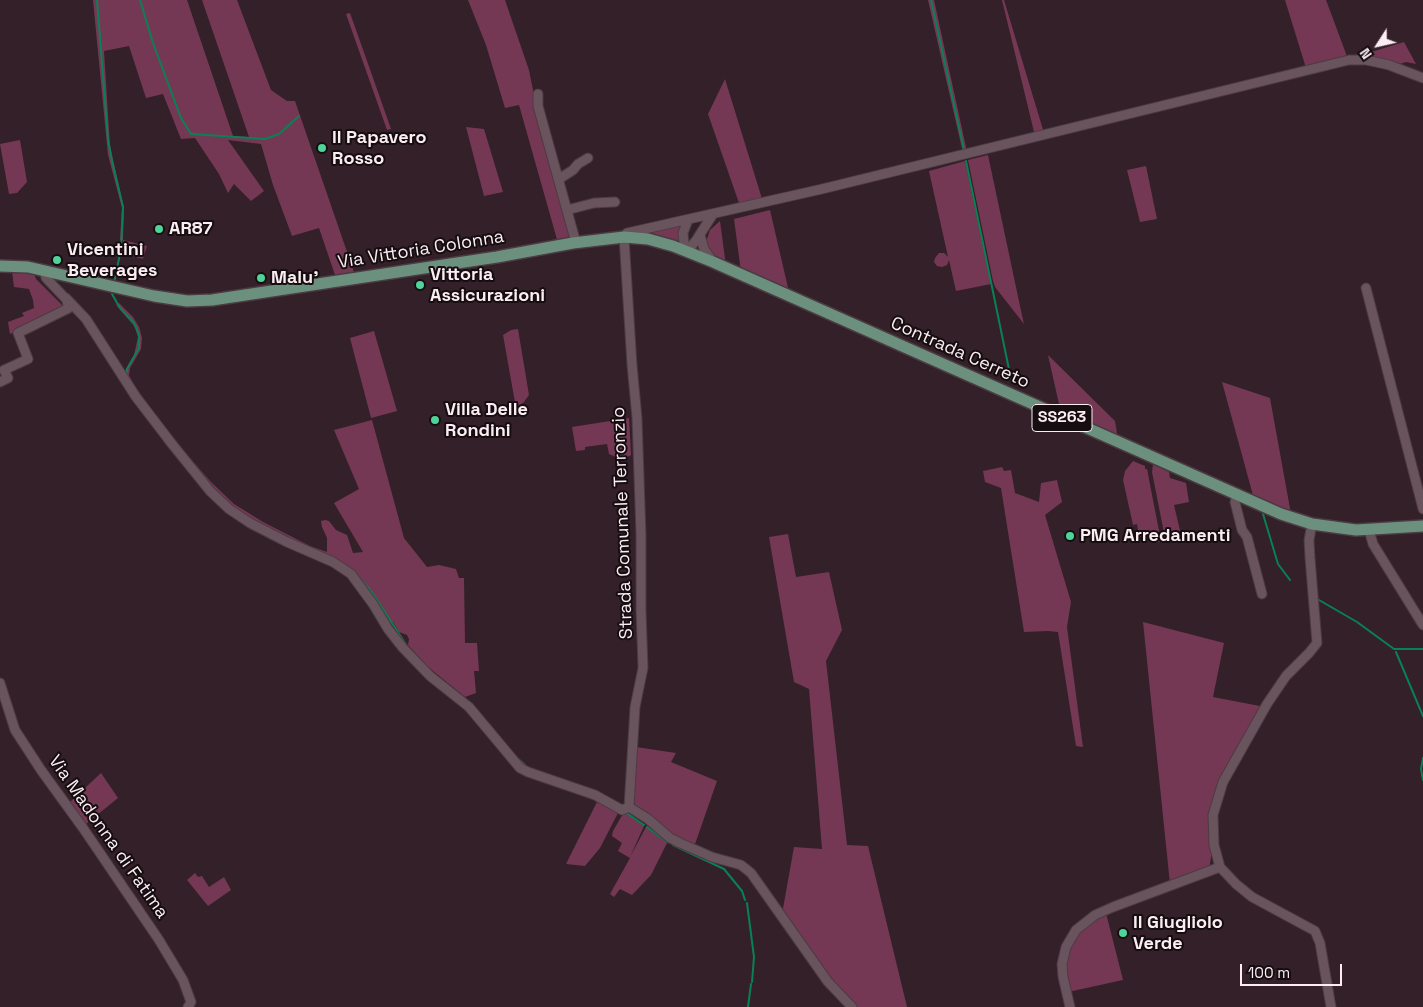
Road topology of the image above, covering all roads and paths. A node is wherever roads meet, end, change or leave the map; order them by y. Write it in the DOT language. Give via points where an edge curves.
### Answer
graph roads {
  1 [pos="1423,78"];
  2 [pos="538,94"];
  3 [pos="588,158"];
  4 [pos="559,179"];
  5 [pos="614,202"];
  6 [pos="567,210"];
  7 [pos="713,214"];
  8 [pos="688,220"];
  9 [pos="700,235"];
  10 [pos="624,237"];
  11 [pos="576,243"];
  12 [pos="687,252"];
  13 [pos="713,262"];
  14 [pos="0,265"];
  15 [pos="44,270"];
  16 [pos="1366,288"];
  17 [pos="66,299"];
  18 [pos="0,382"];
  19 [pos="1237,494"];
  20 [pos="1423,510"];
  21 [pos="1312,524"];
  22 [pos="1423,526"];
  23 [pos="1369,530"];
  24 [pos="1262,594"];
  25 [pos="1423,624"];
  26 [pos="0,683"];
  27 [pos="629,807"];
  28 [pos="1220,867"];
  29 [pos="188,1007"];
  30 [pos="852,1007"];
  31 [pos="1070,1007"];
  32 [pos="1331,1007"];
  1 -- 7 [label="street" via="1389,65 1349,60"];
  2 -- 4 [label="street" via="538,106"];
  3 -- 4 [label="street"];
  4 -- 6 [label="street"];
  5 -- 6 [label="street"];
  6 -- 11 [label="street"];
  7 -- 8 [label="street"];
  7 -- 9 [label="street"];
  8 -- 10 [label="street" via="627,233"];
  8 -- 12 [label="street" via="683,233"];
  9 -- 12 [label="street"];
  9 -- 13 [label="street"];
  10 -- 11 [label="main road, Via Vittoria Colonna / SS263"];
  10 -- 12 [label="main road, Via Vittoria Colonna / SS263" via="648,239"];
  10 -- 27 [label="street, Strada Comunale Terronzio" via="637,418 643,668 636,706"];
  11 -- 15 [label="main road, Via Vittoria Colonna / SS263" via="212,300 187,301 154,296"];
  12 -- 13 [label="main road, Via Vittoria Colonna / SS263"];
  13 -- 19 [label="main road, Contrada Cerreto / SS263"];
  14 -- 15 [label="main road, Via Vittoria Colonna / SS263"];
  15 -- 17 [label="street" via="46,278"];
  16 -- 20 [label="street"];
  17 -- 18 [label="street" via="69,308 18,333 28,359 4,370 8,378"];
  17 -- 27 [label="street" via="86,319 136,397 210,491 250,523 333,562 351,574 403,648 430,676 469,708 520,768 595,795 622,810"];
  19 -- 21 [label="main road, Contrada Cerreto / SS263"];
  19 -- 24 [label="street" via="1235,502 1242,530"];
  21 -- 23 [label="main road, Contrada Cerreto / SS263"];
  21 -- 28 [label="street" via="1309,540 1317,643 1286,676 1267,704 1223,782 1213,815 1214,845"];
  22 -- 23 [label="main road, Contrada Cerreto / SS263"];
  23 -- 25 [label="street" via="1373,544"];
  26 -- 29 [label="street, Via Madonna di Fatima" via="15,730 159,940 182,980 191,1002"];
  27 -- 30 [label="street" via="680,843 741,865 751,873 828,982"];
  28 -- 31 [label="street" via="1121,903 1080,926 1070,938 1063,956 1063,976"];
  28 -- 32 [label="street" via="1252,897 1315,931"];
}
